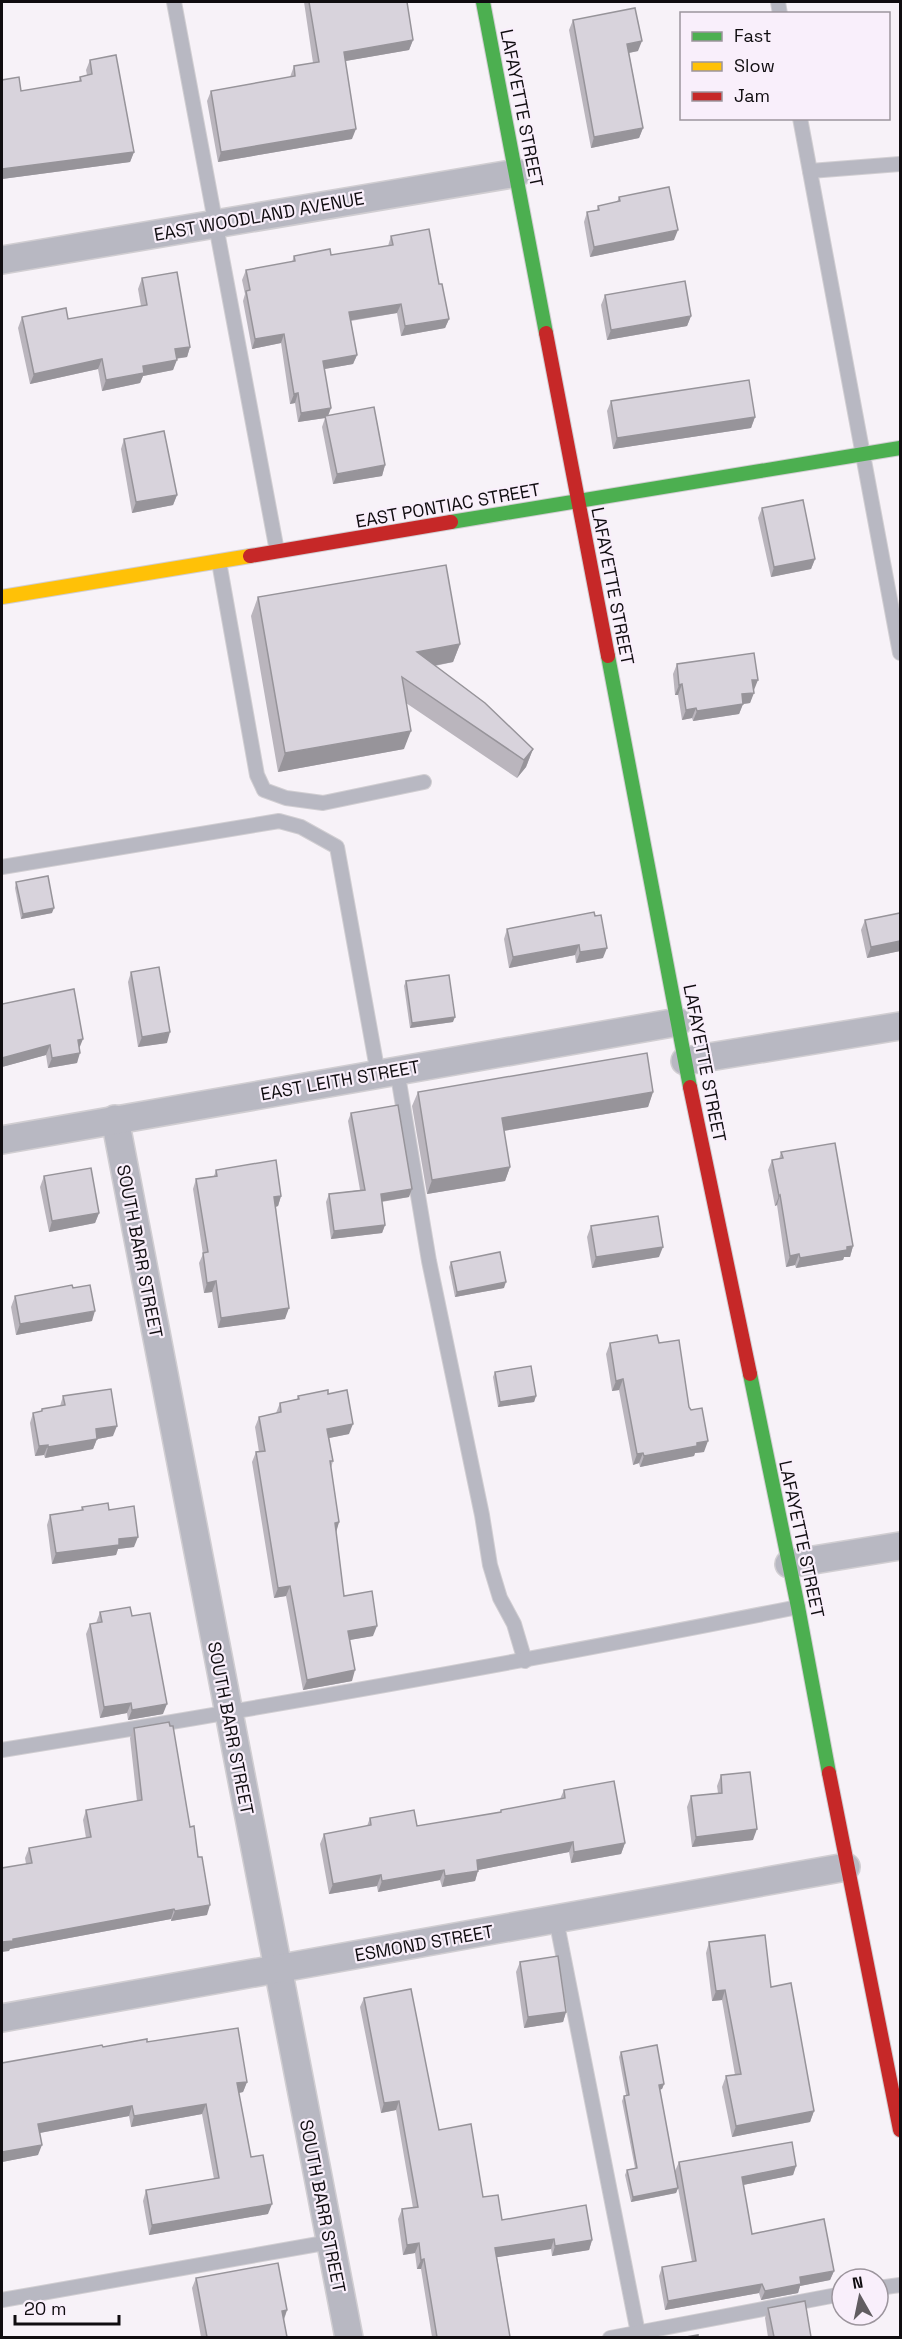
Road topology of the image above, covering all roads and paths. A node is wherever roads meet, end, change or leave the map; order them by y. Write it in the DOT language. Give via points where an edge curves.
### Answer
graph roads {
  1 [pos="174,2"];
  2 [pos="483,2"];
  3 [pos="800,120"];
  4 [pos="900,164"];
  5 [pos="810,171"];
  6 [pos="517,173"];
  7 [pos="217,224"];
  8 [pos="2,260"];
  9 [pos="900,448"];
  10 [pos="864,454"];
  11 [pos="578,501"];
  12 [pos="277,552"];
  13 [pos="219,562"];
  14 [pos="2,597"];
  15 [pos="900,653"];
  16 [pos="424,782"];
  17 [pos="2,867"];
  18 [pos="678,1022"];
  19 [pos="900,1026"];
  20 [pos="685,1061"];
  21 [pos="388,1072"];
  22 [pos="115,1119"];
  23 [pos="2,1140"];
  24 [pos="900,1546"];
  25 [pos="789,1564"];
  26 [pos="798,1607"];
  27 [pos="525,1661"];
  28 [pos="229,1714"];
  29 [pos="2,1750"];
  30 [pos="846,1867"];
  31 [pos="556,1919"];
  32 [pos="277,1969"];
  33 [pos="2,2018"];
  34 [pos="896,2081"];
  35 [pos="900,2130"];
  36 [pos="330,2242"];
  37 [pos="830,2296"];
  38 [pos="2,2300"];
  39 [pos="638,2333"];
  40 [pos="349,2337"];
  41 [pos="610,2337"];
  1 -- 7 [label="lane"];
  2 -- 6 [label="main road, LAFAYETTE STREET"];
  3 -- 5 [label="lane"];
  4 -- 5 [label="lane"];
  5 -- 10 [label="lane"];
  6 -- 7 [label="street, EAST WOODLAND AVENUE"];
  6 -- 11 [label="main road, LAFAYETTE STREET"];
  7 -- 8 [label="street, EAST WOODLAND AVENUE"];
  7 -- 12 [label="lane"];
  9 -- 10 [label="main road, EAST PONTIAC STREET"];
  10 -- 11 [label="main road, EAST PONTIAC STREET"];
  10 -- 15 [label="lane"];
  11 -- 12 [label="main road, EAST PONTIAC STREET"];
  11 -- 18 [label="main road, LAFAYETTE STREET"];
  12 -- 13 [label="main road, EAST PONTIAC STREET"];
  13 -- 14 [label="main road, EAST PONTIAC STREET"];
  13 -- 16 [label="lane" via="257,774 264,790 286,798 323,803"];
  17 -- 21 [label="lane" via="279,821 301,827 338,847"];
  18 -- 20 [label="main road, LAFAYETTE STREET"];
  18 -- 21 [label="street, EAST LEITH STREET"];
  19 -- 20 [label="street"];
  20 -- 25 [label="main road, LAFAYETTE STREET"];
  21 -- 22 [label="street, EAST LEITH STREET"];
  21 -- 27 [label="lane" via="490,1565"];
  22 -- 23 [label="street, EAST LEITH STREET"];
  22 -- 28 [label="street, SOUTH BARR STREET"];
  24 -- 25 [label="street"];
  25 -- 26 [label="main road, LAFAYETTE STREET"];
  26 -- 27 [label="lane"];
  26 -- 30 [label="main road, LAFAYETTE STREET"];
  27 -- 28 [label="lane"];
  28 -- 29 [label="lane"];
  28 -- 32 [label="street, SOUTH BARR STREET"];
  30 -- 31 [label="street, ESMOND STREET"];
  30 -- 34 [label="main road, LAFAYETTE STREET"];
  31 -- 32 [label="street, ESMOND STREET"];
  31 -- 39 [label="lane"];
  32 -- 33 [label="street, ESMOND STREET"];
  32 -- 36 [label="street, SOUTH BARR STREET"];
  34 -- 35 [label="main road, LAFAYETTE STREET"];
  36 -- 38 [label="lane"];
  36 -- 40 [label="street, SOUTH BARR STREET"];
  37 -- 39 [label="lane"];
  39 -- 41 [label="lane"];
}
